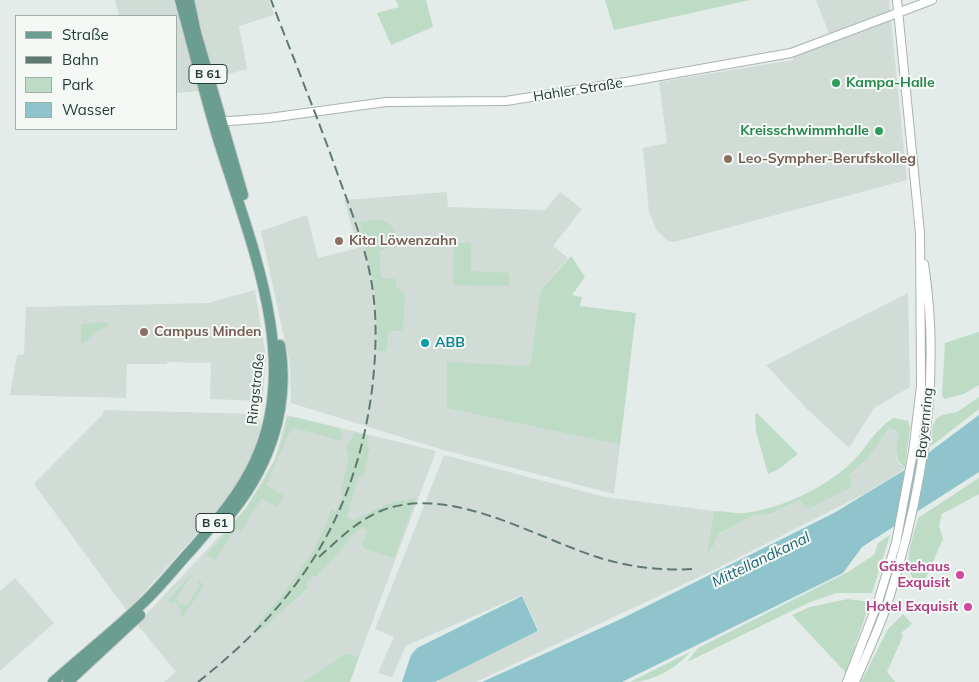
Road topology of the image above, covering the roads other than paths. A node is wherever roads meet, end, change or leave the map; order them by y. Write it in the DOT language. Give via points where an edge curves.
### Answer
graph roads {
  1 [pos="180,0"];
  2 [pos="189,0"];
  3 [pos="896,0"];
  4 [pos="932,0"];
  5 [pos="898,12"];
  6 [pos="218,122"];
  7 [pos="920,248"];
  8 [pos="53,682"];
  9 [pos="68,682"];
  10 [pos="847,682"];
  11 [pos="856,682"];
  1 -- 6 [label="main road, Ringstraße / B 61"];
  2 -- 6 [label="main road, Ringstraße / B 61"];
  3 -- 5 [label="street, Bayernring"];
  4 -- 5 [label="street, Hahler Straße"];
  5 -- 6 [label="street, Hahler Straße" via="791,53 521,100 386,102"];
  5 -- 7 [label="street, Bayernring"];
  6 -- 8 [label="main road, Ringstraße / B 61" via="272,333 275,369 266,432 251,470 224,512 143,603"];
  6 -- 9 [label="main road, Ringstraße / B 61" via="256,240 278,331 283,382 276,429 259,473 235,510 152,603"];
  7 -- 10 [label="street, Bayernring" via="921,386 914,452 896,543"];
  7 -- 11 [label="street, Bayernring" via="929,299 931,342 924,445 908,531 890,595"];
}
